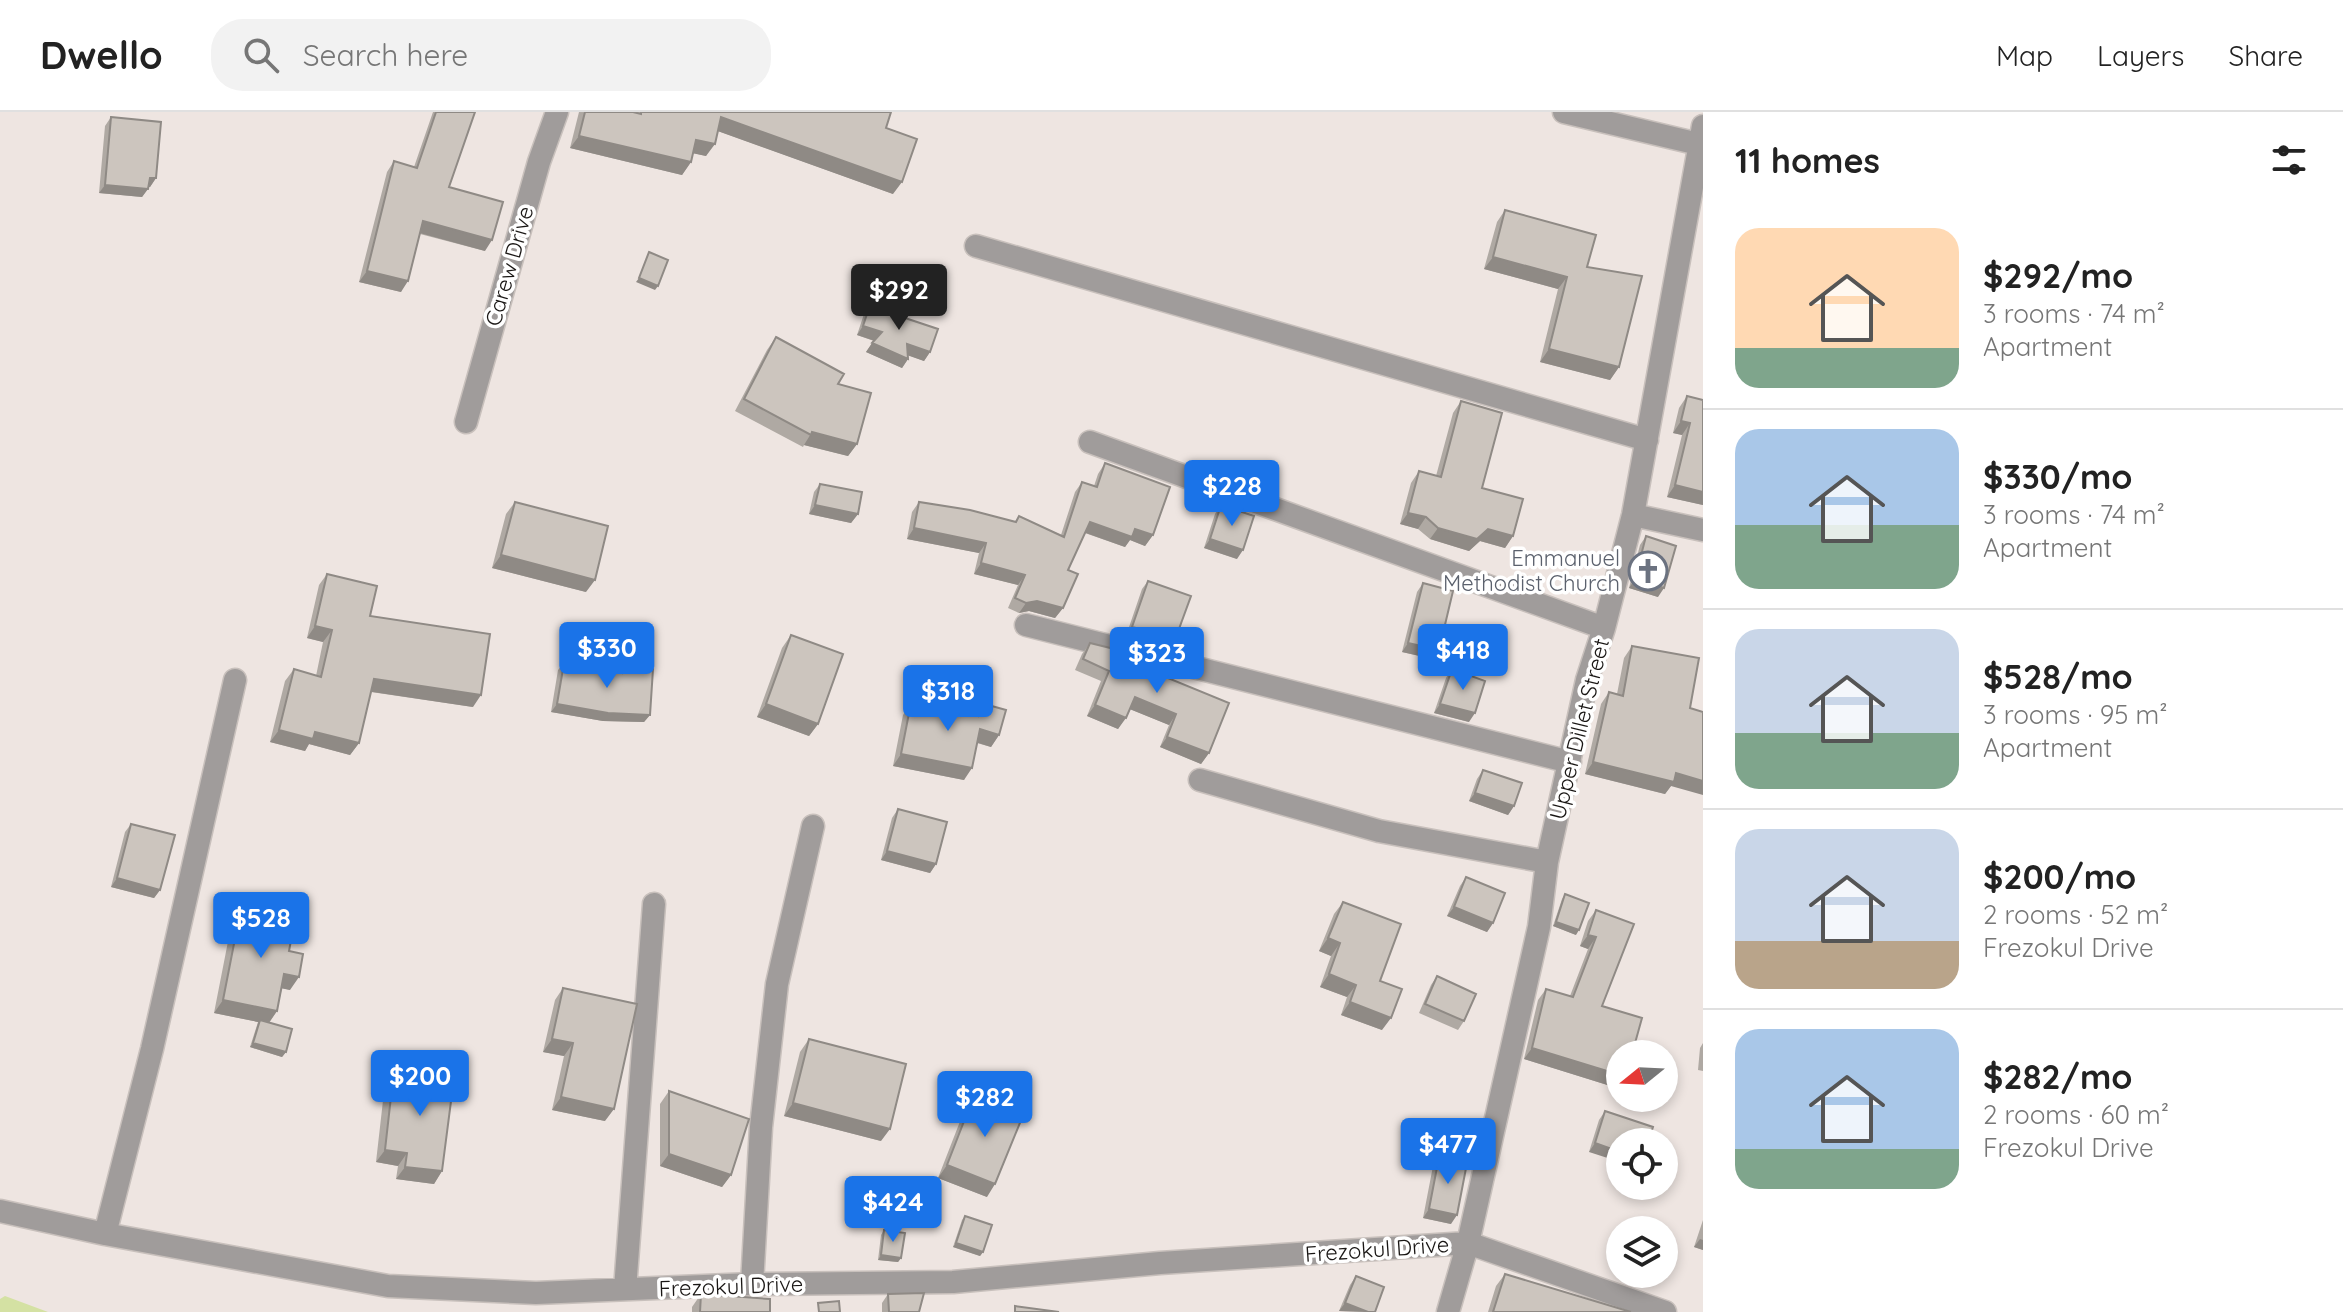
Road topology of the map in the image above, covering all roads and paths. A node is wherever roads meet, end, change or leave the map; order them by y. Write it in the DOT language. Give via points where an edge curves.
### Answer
graph roads {
  1 [pos="557,112"];
  2 [pos="1564,112"];
  3 [pos="1702,139"];
  4 [pos="976,246"];
  5 [pos="466,422"];
  6 [pos="1647,440"];
  7 [pos="1090,442"];
  8 [pos="1633,515"];
  9 [pos="1703,530"];
  10 [pos="1026,625"];
  11 [pos="1604,628"];
  12 [pos="235,680"];
  13 [pos="1570,762"];
  14 [pos="1200,780"];
  15 [pos="813,826"];
  16 [pos="1547,862"];
  17 [pos="654,904"];
  18 [pos="0,1211"];
  19 [pos="105,1234"];
  20 [pos="1468,1243"];
  21 [pos="752,1284"];
  22 [pos="625,1289"];
  23 [pos="1448,1312"];
  24 [pos="1665,1312"];
  1 -- 5 [label="street, Carew Drive"];
  2 -- 3 [label="street"];
  3 -- 6 [label="street, Upper Dillet Street"];
  4 -- 6 [label="street"];
  6 -- 8 [label="street, Upper Dillet Street"];
  7 -- 11 [label="street"];
  8 -- 9 [label="street"];
  8 -- 11 [label="street, Upper Dillet Street"];
  10 -- 13 [label="street"];
  11 -- 13 [label="street, Upper Dillet Street"];
  12 -- 19 [label="street"];
  13 -- 16 [label="street, Upper Dillet Street"];
  14 -- 16 [label="street" via="1379,831"];
  15 -- 21 [label="street" via="777,984 761,1127"];
  16 -- 20 [label="street, Upper Dillet Street" via="1539,927"];
  17 -- 22 [label="street"];
  18 -- 19 [label="street, Frezokul Drive"];
  19 -- 22 [label="street, Frezokul Drive" via="388,1286 536,1293"];
  20 -- 21 [label="street, Frezokul Drive" via="953,1282"];
  20 -- 23 [label="street, Upper Dillet Street"];
  20 -- 24 [label="street"];
  21 -- 22 [label="street, Frezokul Drive"];
}
